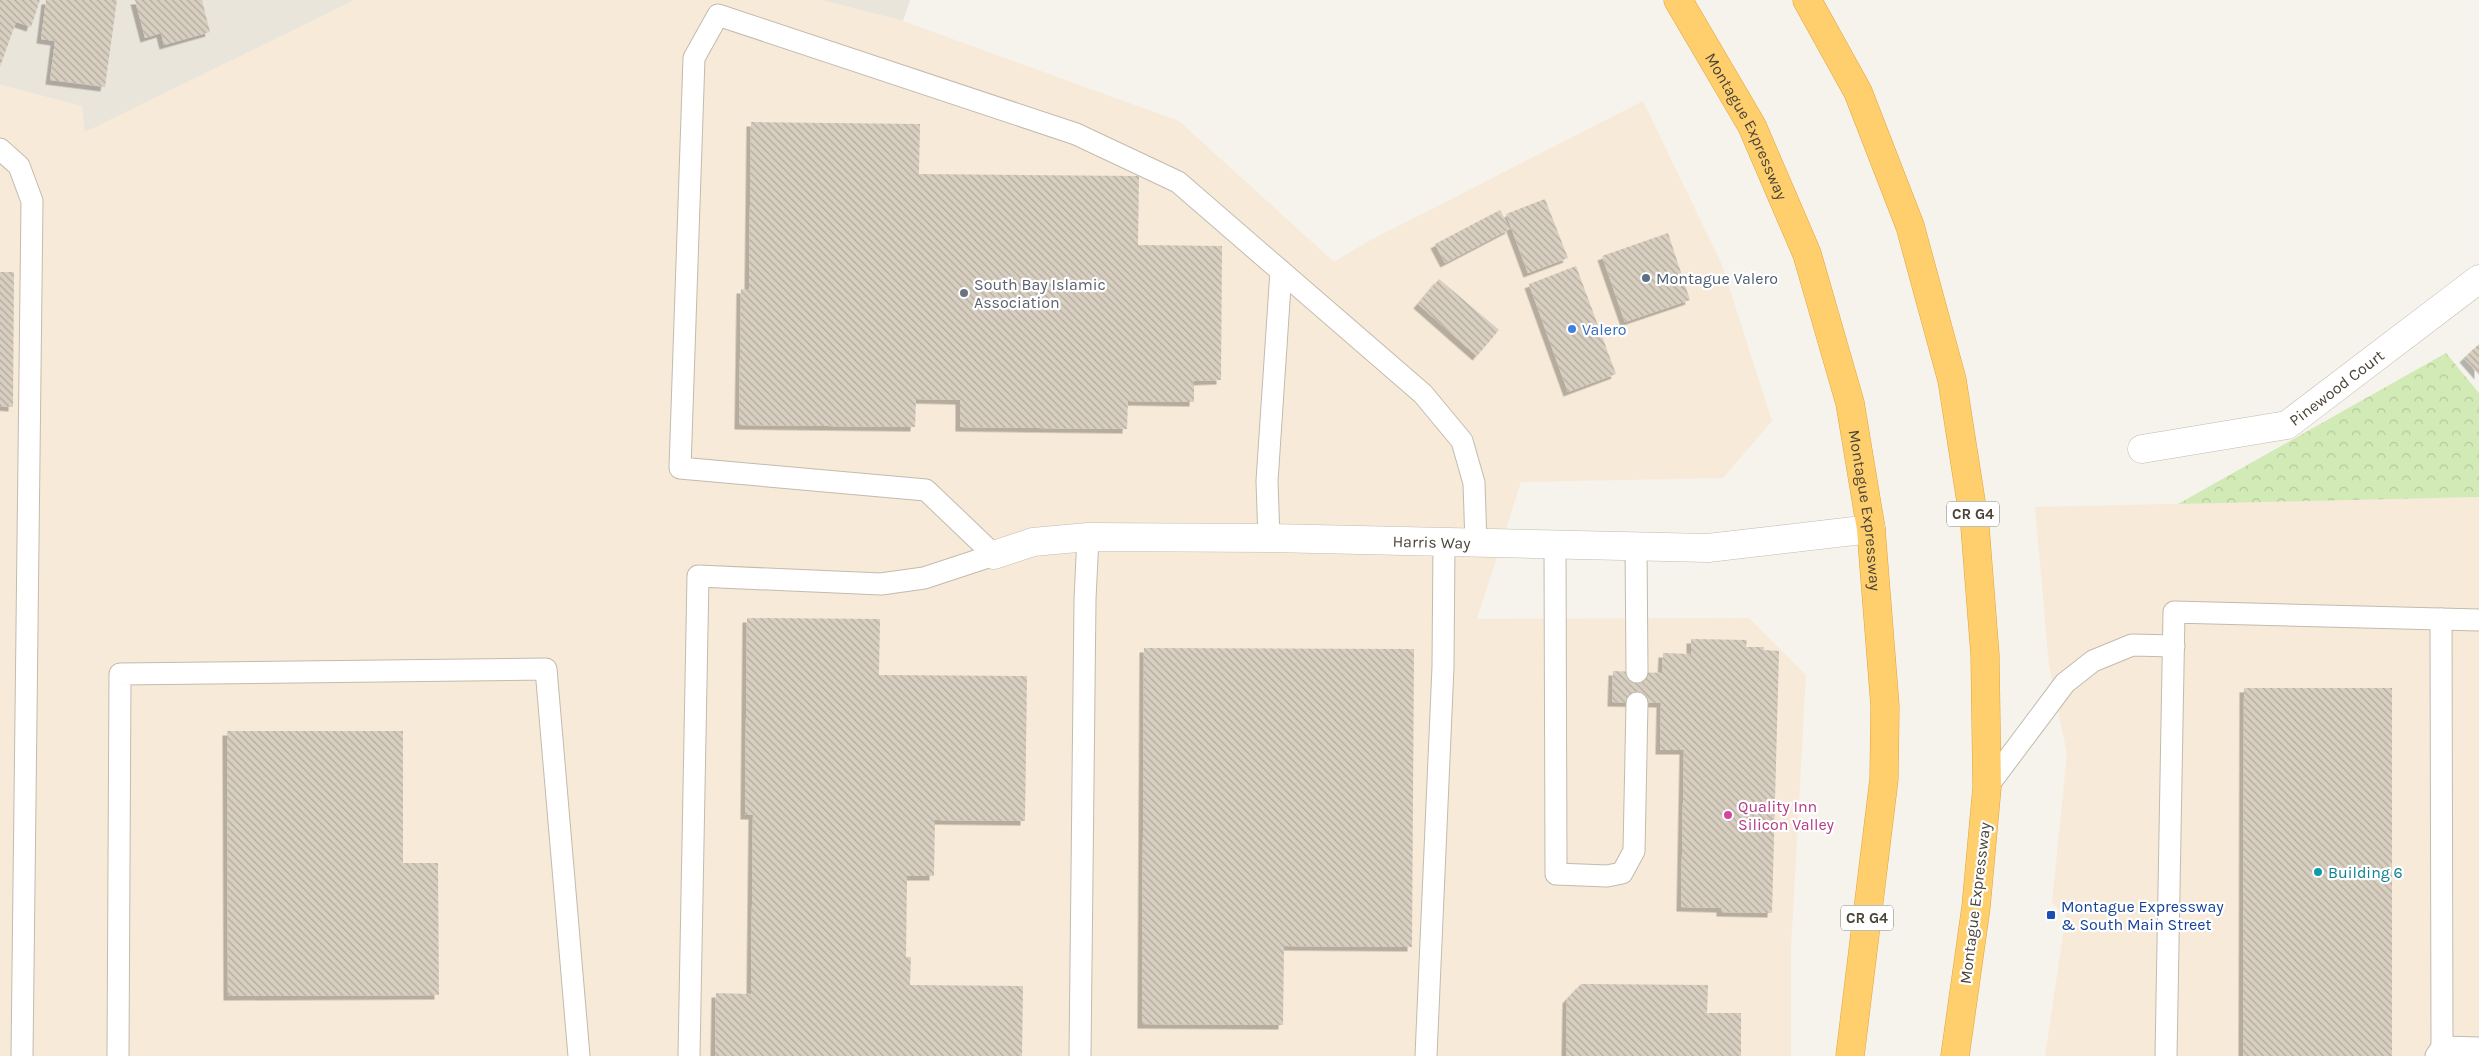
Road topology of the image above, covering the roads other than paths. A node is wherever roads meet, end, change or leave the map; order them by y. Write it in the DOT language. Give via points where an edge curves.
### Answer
graph roads {
  1 [pos="1678,0"];
  2 [pos="1807,0"];
  3 [pos="0,149"];
  4 [pos="1281,271"];
  5 [pos="2479,279"];
  6 [pos="2142,449"];
  7 [pos="1871,529"];
  8 [pos="1088,537"];
  9 [pos="1269,538"];
  10 [pos="1444,542"];
  11 [pos="1476,544"];
  12 [pos="1556,545"];
  13 [pos="1636,545"];
  14 [pos="994,555"];
  15 [pos="2442,619"];
  16 [pos="2479,620"];
  17 [pos="2174,646"];
  18 [pos="1637,672"];
  19 [pos="1637,703"];
  20 [pos="1988,787"];
  21 [pos="2479,1048"];
  22 [pos="2439,1052"];
  23 [pos="22,1056"];
  24 [pos="118,1056"];
  25 [pos="579,1056"];
  26 [pos="689,1056"];
  27 [pos="1080,1056"];
  28 [pos="1426,1056"];
  29 [pos="1850,1056"];
  30 [pos="1955,1056"];
  31 [pos="2166,1056"];
  1 -- 7 [label="highway, Montague Expressway / CR G4" via="1752,126 1807,254 1850,403"];
  2 -- 20 [label="highway, Montague Expressway / CR G4" via="1858,92 1906,217 1952,380 1975,527 1985,655"];
  3 -- 23 [label="lane" via="20,166 32,201"];
  4 -- 9 [label="lane" via="1268,481"];
  4 -- 11 [label="lane" via="1423,394 1462,441 1474,483"];
  4 -- 14 [label="lane" via="1178,182 1076,134 718,15 694,58 680,468 926,490"];
  5 -- 6 [label="street, Pinewood Court" via="2287,425"];
  7 -- 13 [label="street, Harris Way" via="1708,548"];
  7 -- 29 [label="highway, Montague Expressway / CR G4" via="1886,706 1884,779"];
  8 -- 9 [label="street, Harris Way"];
  8 -- 14 [label="street, Harris Way" via="1032,542"];
  8 -- 27 [label="lane"];
  9 -- 10 [label="street, Harris Way"];
  10 -- 11 [label="street, Harris Way"];
  10 -- 28 [label="lane" via="1443,667"];
  11 -- 12 [label="street, Harris Way"];
  12 -- 13 [label="street, Harris Way"];
  12 -- 19 [label="lane" via="1556,874 1607,876 1622,873 1634,850"];
  13 -- 18 [label="lane"];
  14 -- 26 [label="lane" via="924,578 882,584 698,576"];
  15 -- 16 [label="lane"];
  15 -- 17 [label="lane" via="2174,612"];
  15 -- 22 [label="lane"];
  17 -- 20 [label="lane" via="2132,646 2093,661 2065,683"];
  17 -- 31 [label="lane"];
  20 -- 30 [label="highway, Montague Expressway / CR G4" via="1976,907"];
  21 -- 22 [label="lane"];
  24 -- 25 [label="lane" via="120,674 546,668"];
}
